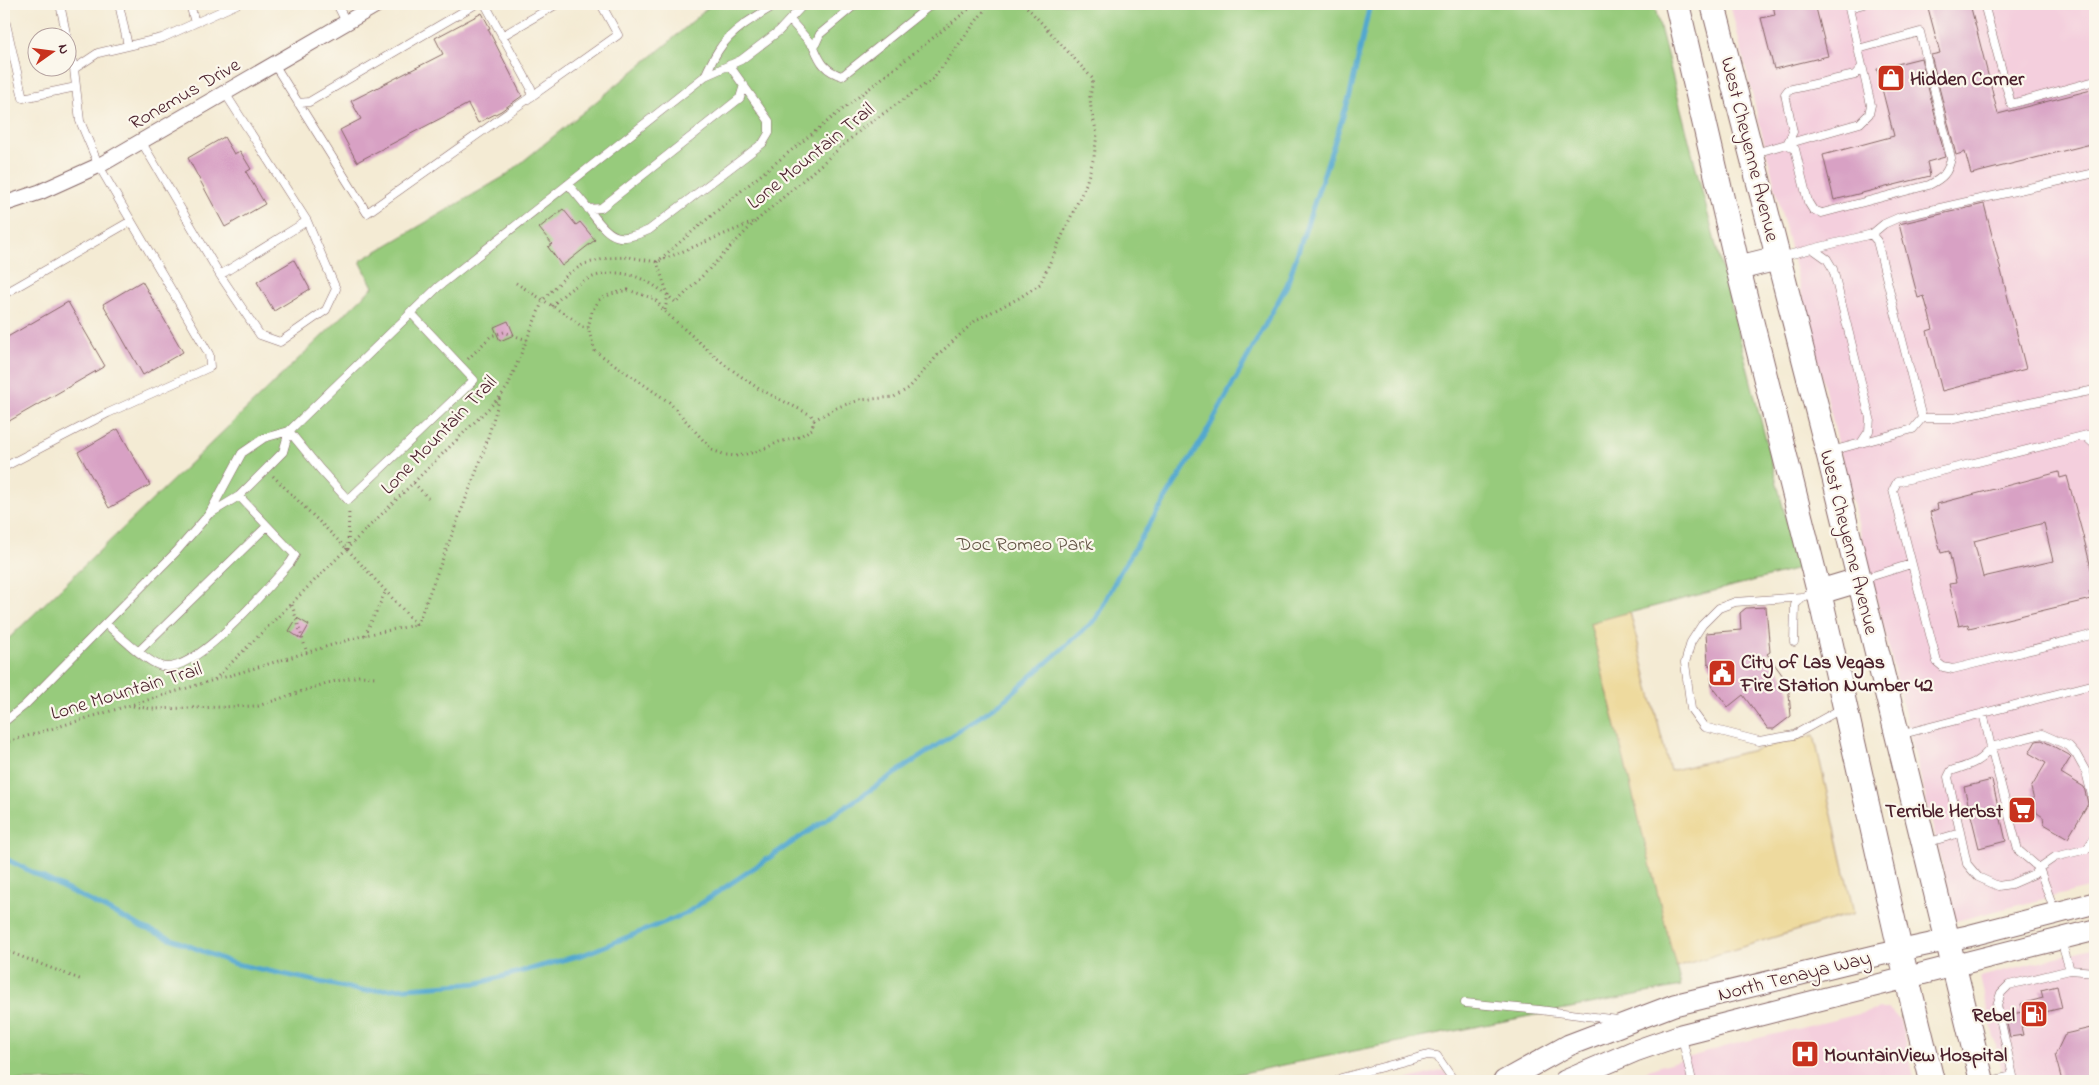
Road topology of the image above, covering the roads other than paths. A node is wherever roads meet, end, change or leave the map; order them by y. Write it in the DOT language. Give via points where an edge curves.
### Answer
graph roads {
  1 [pos="60,4"];
  2 [pos="118,4"];
  3 [pos="190,4"];
  4 [pos="237,4"];
  5 [pos="337,4"];
  6 [pos="378,4"];
  7 [pos="476,4"];
  8 [pos="485,4"];
  9 [pos="557,4"];
  10 [pos="601,4"];
  11 [pos="777,4"];
  12 [pos="804,4"];
  13 [pos="856,4"];
  14 [pos="932,4"];
  15 [pos="1714,4"];
  16 [pos="1864,4"];
  17 [pos="1984,4"];
  18 [pos="1681,5"];
  19 [pos="1849,6"];
  20 [pos="4,15"];
  21 [pos="790,20"];
  22 [pos="346,22"];
  23 [pos="195,23"];
  24 [pos="65,28"];
  25 [pos="502,36"];
  26 [pos="128,46"];
  27 [pos="814,47"];
  28 [pos="1858,49"];
  29 [pos="274,64"];
  30 [pos="729,65"];
  31 [pos="78,66"];
  32 [pos="1862,67"];
  33 [pos="704,76"];
  34 [pos="75,78"];
  35 [pos="2095,81"];
  36 [pos="744,85"];
  37 [pos="76,87"];
  38 [pos="224,93"];
  39 [pos="530,97"];
  40 [pos="298,103"];
  41 [pos="142,141"];
  42 [pos="1787,144"];
  43 [pos="1753,154"];
  44 [pos="99,166"];
  45 [pos="2095,173"];
  46 [pos="568,184"];
  47 [pos="4,204"];
  48 [pos="588,208"];
  49 [pos="131,221"];
  50 [pos="307,222"];
  51 [pos="1871,234"];
  52 [pos="1813,249"];
  53 [pos="1778,258"];
  54 [pos="1738,268"];
  55 [pos="220,274"];
  56 [pos="4,294"];
  57 [pos="410,312"];
  58 [pos="2095,390"];
  59 [pos="1922,418"];
  60 [pos="289,431"];
  61 [pos="2095,434"];
  62 [pos="2085,436"];
  63 [pos="1861,443"];
  64 [pos="2095,445"];
  65 [pos="1828,452"];
  66 [pos="4,467"];
  67 [pos="238,496"];
  68 [pos="209,514"];
  69 [pos="267,526"];
  70 [pos="1911,564"];
  71 [pos="1859,580"];
  72 [pos="1811,595"];
  73 [pos="106,624"];
  74 [pos="2095,634"];
  75 [pos="1794,642"];
  76 [pos="140,651"];
  77 [pos="2095,686"];
  78 [pos="1846,707"];
  79 [pos="1984,713"];
  80 [pos="4,722"];
  81 [pos="1898,736"];
  82 [pos="1991,747"];
  83 [pos="2095,807"];
  84 [pos="1960,833"];
  85 [pos="2095,838"];
  86 [pos="1925,843"];
  87 [pos="2039,868"];
  88 [pos="2095,903"];
  89 [pos="2056,914"];
  90 [pos="2095,930"];
  91 [pos="2061,939"];
  92 [pos="1948,940"];
  93 [pos="1900,950"];
  94 [pos="1955,967"];
  95 [pos="2070,970"];
  96 [pos="2095,972"];
  97 [pos="1907,977"];
  98 [pos="1465,1003"];
  99 [pos="1627,1021"];
  100 [pos="1681,1035"];
  101 [pos="1337,1081"];
  102 [pos="1454,1081"];
  103 [pos="1504,1081"];
  104 [pos="1565,1081"];
  105 [pos="1692,1081"];
  106 [pos="1932,1081"];
  107 [pos="1982,1081"];
  108 [pos="1990,1081"];
  1 -- 24 [label="lane"];
  2 -- 26 [label="lane"];
  3 -- 23 [label="lane"];
  4 -- 23 [label="lane"];
  5 -- 22 [label="lane"];
  6 -- 22 [label="street, Ronemus Drive"];
  7 -- 40 [label="lane" via="309,102"];
  8 -- 25 [label="lane"];
  9 -- 25 [label="lane"];
  10 -- 39 [label="lane" via="618,35"];
  11 -- 33 [label="lane" via="733,34 718,49"];
  12 -- 21 [label="lane"];
  13 -- 27 [label="lane" via="820,34"];
  14 -- 27 [label="lane" via="842,76 831,73 821,64"];
  15 -- 43 [label="main road, West Cheyenne Avenue"];
  16 -- 19 [label="lane"];
  17 -- 35 [label="lane" via="2011,104"];
  18 -- 54 [label="main road, West Cheyenne Avenue"];
  19 -- 28 [label="lane"];
  20 -- 37 [label="lane" via="23,98"];
  21 -- 27 [label="lane"];
  21 -- 30 [label="lane" via="749,54"];
  22 -- 29 [label="street, Ronemus Drive"];
  23 -- 26 [label="lane" via="162,38"];
  25 -- 39 [label="lane" via="531,88"];
  26 -- 31 [label="lane" via="98,53"];
  28 -- 32 [label="lane"];
  28 -- 42 [label="lane" via="1920,32 1951,158 1943,178 1929,185 1822,213 1814,210 1808,202 1795,149"];
  29 -- 38 [label="street, Ronemus Drive"];
  29 -- 40 [label="lane"];
  30 -- 33 [label="lane"];
  30 -- 36 [label="lane"];
  32 -- 42 [label="lane" via="1855,75 1788,90 1785,94 1793,132"];
  32 -- 42 [label="lane" via="1871,105 1860,123"];
  33 -- 46 [label="lane"];
  34 -- 37 [label="lane"];
  36 -- 48 [label="lane" via="740,98 624,190 601,208"];
  36 -- 48 [label="lane" via="769,121 763,143 649,230 635,236 622,238 606,232"];
  37 -- 44 [label="lane" via="80,121"];
  38 -- 41 [label="street, Ronemus Drive"];
  38 -- 50 [label="lane"];
  39 -- 40 [label="lane" via="367,213"];
  41 -- 44 [label="street, Ronemus Drive"];
  41 -- 55 [label="lane"];
  42 -- 43 [label="lane"];
  43 -- 53 [label="main road, West Cheyenne Avenue"];
  44 -- 47 [label="street, Ronemus Drive"];
  44 -- 49 [label="lane"];
  45 -- 51 [label="lane" via="1900,217"];
  46 -- 48 [label="lane"];
  46 -- 57 [label="lane"];
  49 -- 56 [label="lane"];
  49 -- 66 [label="lane" via="209,354 210,367 108,413"];
  50 -- 55 [label="lane"];
  50 -- 55 [label="lane" via="336,289 326,310 280,342 260,335"];
  51 -- 52 [label="lane"];
  51 -- 59 [label="lane" via="1877,241"];
  52 -- 53 [label="lane"];
  52 -- 63 [label="lane" via="1827,259 1833,269 1870,418 1869,431"];
  53 -- 54 [label="main road"];
  53 -- 65 [label="main road, West Cheyenne Avenue"];
  54 -- 72 [label="main road, West Cheyenne Avenue"];
  57 -- 60 [label="lane"];
  57 -- 60 [label="lane" via="474,380 348,500"];
  58 -- 59 [label="lane" via="1954,418"];
  59 -- 63 [label="lane" via="1913,429"];
  60 -- 67 [label="lane" via="283,452"];
  60 -- 68 [label="lane" via="264,438 242,453"];
  61 -- 62 [label="lane"];
  62 -- 64 [label="lane"];
  62 -- 70 [label="lane" via="1897,482 1893,490"];
  63 -- 65 [label="lane"];
  65 -- 71 [label="main road, West Cheyenne Avenue"];
  67 -- 68 [label="lane"];
  67 -- 69 [label="lane"];
  68 -- 73 [label="lane"];
  69 -- 76 [label="lane"];
  69 -- 76 [label="lane" via="295,555 219,638 186,662 175,665 162,666"];
  70 -- 71 [label="lane"];
  70 -- 74 [label="lane" via="1937,662 1943,667 1953,669"];
  71 -- 72 [label="main road"];
  71 -- 81 [label="main road, West Cheyenne Avenue"];
  72 -- 75 [label="lane" via="1795,604"];
  72 -- 78 [label="main road, West Cheyenne Avenue"];
  72 -- 78 [label="lane" via="1735,602 1718,608 1691,642 1685,663 1691,709 1704,728 1759,741 1794,735"];
  73 -- 76 [label="lane"];
  73 -- 80 [label="lane"];
  77 -- 79 [label="lane"];
  78 -- 93 [label="main road, West Cheyenne Avenue"];
  79 -- 81 [label="lane"];
  79 -- 82 [label="lane"];
  81 -- 86 [label="main road, West Cheyenne Avenue"];
  82 -- 83 [label="lane" via="2042,734 2069,746 2086,772"];
  82 -- 84 [label="lane" via="1984,758 1951,771 1948,777"];
  82 -- 87 [label="lane" via="2018,850"];
  84 -- 86 [label="lane"];
  84 -- 87 [label="lane" via="1967,864 1978,877 1998,886 2019,881"];
  85 -- 87 [label="lane" via="2087,849 2055,857"];
  86 -- 92 [label="main road, West Cheyenne Avenue"];
  87 -- 89 [label="lane"];
  88 -- 89 [label="main road, North Tenaya Way"];
  89 -- 92 [label="main road, North Tenaya Way"];
  90 -- 91 [label="main road, North Tenaya Way"];
  91 -- 94 [label="main road, North Tenaya Way"];
  91 -- 95 [label="lane"];
  92 -- 93 [label="main road, North Tenaya Way"];
  92 -- 94 [label="main road, West Cheyenne Avenue"];
  93 -- 97 [label="main road, West Cheyenne Avenue"];
  93 -- 99 [label="main road, North Tenaya Way" via="1683,1002"];
  94 -- 97 [label="main road, North Tenaya Way"];
  94 -- 107 [label="main road, West Cheyenne Avenue"];
  95 -- 96 [label="lane"];
  95 -- 108 [label="lane" via="2009,985 2001,993 1997,1005 2013,1076"];
  97 -- 100 [label="main road, North Tenaya Way"];
  97 -- 106 [label="main road, West Cheyenne Avenue"];
  98 -- 99 [label="lane"];
  99 -- 103 [label="main road, North Tenaya Way" via="1569,1045"];
  100 -- 104 [label="main road, North Tenaya Way"];
  100 -- 105 [label="lane"];
  101 -- 102 [label="lane" via="1428,1055 1436,1056"];
}
